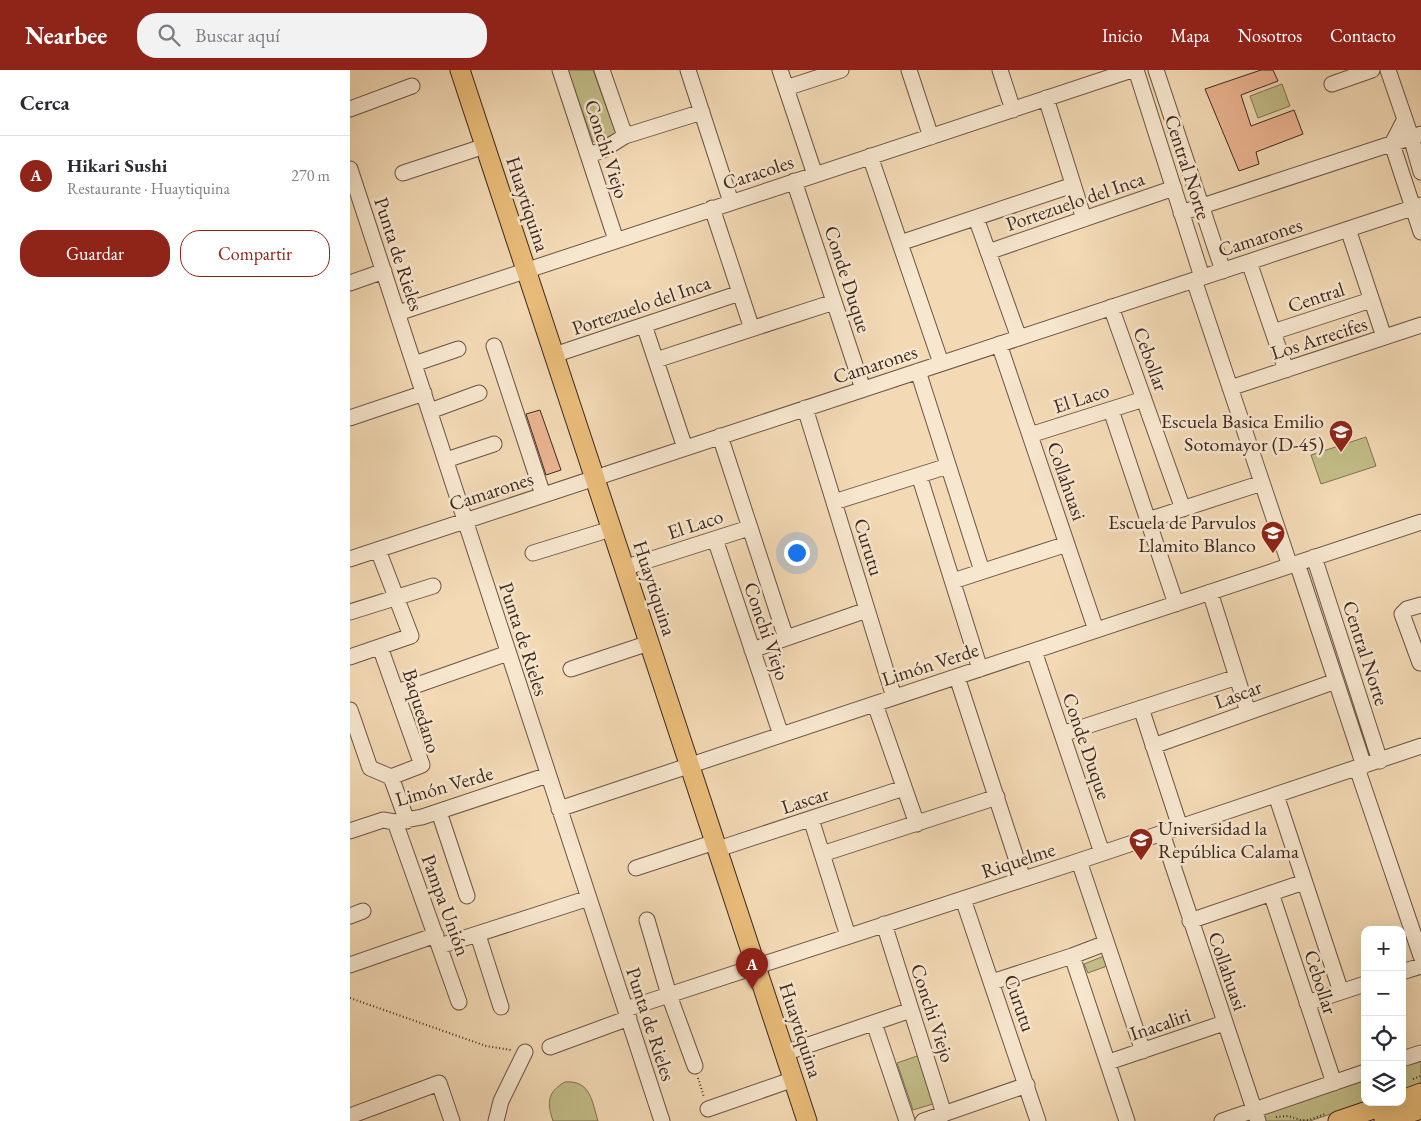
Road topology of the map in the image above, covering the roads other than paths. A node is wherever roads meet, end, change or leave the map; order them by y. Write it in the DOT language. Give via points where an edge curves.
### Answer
graph roads {
  1 [pos="460,70"];
  2 [pos="560,70"];
  3 [pos="602,70"];
  4 [pos="688,70"];
  5 [pos="780,70"];
  6 [pos="841,70"];
  7 [pos="909,70"];
  8 [pos="1000,70"];
  9 [pos="1132,70"];
  10 [pos="1136,70"];
  11 [pos="1156,70"];
  12 [pos="1372,70"];
  13 [pos="1388,70"];
  14 [pos="818,74"];
  15 [pos="1332,84"];
  16 [pos="412,86"];
  17 [pos="786,88"];
  18 [pos="1046,98"];
  19 [pos="350,109"];
  20 [pos="1013,110"];
  21 [pos="702,112"];
  22 [pos="1405,119"];
  23 [pos="625,136"];
  24 [pos="1416,136"];
  25 [pos="931,137"];
  26 [pos="1392,144"];
  27 [pos="485,146"];
  28 [pos="588,155"];
  29 [pos="870,156"];
  30 [pos="350,169"];
  31 [pos="1421,172"];
  32 [pos="403,174"];
  33 [pos="815,174"];
  34 [pos="794,181"];
  35 [pos="1073,185"];
  36 [pos="1174,188"];
  37 [pos="731,202"];
  38 [pos="1201,206"];
  39 [pos="1417,206"];
  40 [pos="712,208"];
  41 [pos="1182,212"];
  42 [pos="976,218"];
  43 [pos="1084,219"];
  44 [pos="1348,229"];
  45 [pos="1421,232"];
  46 [pos="616,240"];
  47 [pos="900,243"];
  48 [pos="988,252"];
  49 [pos="1249,262"];
  50 [pos="526,270"];
  51 [pos="384,271"];
  52 [pos="1222,271"];
  53 [pos="1198,279"];
  54 [pos="350,283"];
  55 [pos="740,293"];
  56 [pos="1371,300"];
  57 [pos="834,302"];
  58 [pos="1111,307"];
  59 [pos="398,313"];
  60 [pos="644,325"];
  61 [pos="1421,325"];
  62 [pos="752,329"];
  63 [pos="1273,332"];
  64 [pos="1384,337"];
  65 [pos="1019,338"];
  66 [pos="999,344"];
  67 [pos="494,346"];
  68 [pos="458,349"];
  69 [pos="554,355"];
  70 [pos="656,360"];
  71 [pos="941,363"];
  72 [pos="414,364"];
  73 [pos="1286,370"];
  74 [pos="918,371"];
  75 [pos="1230,388"];
  76 [pos="863,389"];
  77 [pos="479,392"];
  78 [pos="424,393"];
  79 [pos="1144,399"];
  80 [pos="805,408"];
  81 [pos="1111,410"];
  82 [pos="430,411"];
  83 [pos="350,418"];
  84 [pos="1030,435"];
  85 [pos="720,436"];
  86 [pos="494,444"];
  87 [pos="685,448"];
  88 [pos="446,460"];
  89 [pos="948,466"];
  90 [pos="919,475"];
  91 [pos="594,478"];
  92 [pos="1262,483"];
  93 [pos="543,495"];
  94 [pos="834,502"];
  95 [pos="1183,509"];
  96 [pos="1148,520"];
  97 [pos="464,521"];
  98 [pos="1421,522"];
  99 [pos="750,528"];
  100 [pos="611,529"];
  101 [pos="715,539"];
  102 [pos="1067,544"];
  103 [pos="378,550"];
  104 [pos="533,553"];
  105 [pos="1314,558"];
  106 [pos="350,559"];
  107 [pos="1293,564"];
  108 [pos="624,568"];
  109 [pos="982,571"];
  110 [pos="953,581"];
  111 [pos="433,586"];
  112 [pos="1210,592"];
  113 [pos="396,598"];
  114 [pos="1176,604"];
  115 [pos="1421,605"];
  116 [pos="350,610"];
  117 [pos="867,610"];
  118 [pos="1096,630"];
  119 [pos="786,638"];
  120 [pos="649,643"];
  121 [pos="380,647"];
  122 [pos="752,650"];
  123 [pos="1034,651"];
  124 [pos="508,653"];
  125 [pos="350,658"];
  126 [pos="1421,663"];
  127 [pos="980,669"];
  128 [pos="571,670"];
  129 [pos="957,677"];
  130 [pos="1237,677"];
  131 [pos="1336,681"];
  132 [pos="397,692"];
  133 [pos="894,698"];
  134 [pos="874,704"];
  135 [pos="1141,708"];
  136 [pos="350,710"];
  137 [pos="1248,712"];
  138 [pos="1062,734"];
  139 [pos="781,735"];
  140 [pos="1153,746"];
  141 [pos="1421,746"];
  142 [pos="1380,761"];
  143 [pos="690,766"];
  144 [pos="1360,767"];
  145 [pos="548,775"];
  146 [pos="391,778"];
  147 [pos="904,788"];
  148 [pos="1276,795"];
  149 [pos="997,797"];
  150 [pos="559,809"];
  151 [pos="439,812"];
  152 [pos="810,819"];
  153 [pos="401,821"];
  154 [pos="917,824"];
  155 [pos="1180,827"];
  156 [pos="350,831"];
  157 [pos="1162,833"];
  158 [pos="716,846"];
  159 [pos="1102,853"];
  160 [pos="822,854"];
  161 [pos="1079,861"];
  162 [pos="636,868"];
  163 [pos="1023,879"];
  164 [pos="1304,882"];
  165 [pos="1271,893"];
  166 [pos="467,896"];
  167 [pos="589,898"];
  168 [pos="963,899"];
  169 [pos="1414,915"];
  170 [pos="648,920"];
  171 [pos="1190,921"];
  172 [pos="884,924"];
  173 [pos="478,935"];
  174 [pos="848,936"];
  175 [pos="438,941"];
  176 [pos="1106,944"];
  177 [pos="1072,956"];
  178 [pos="1421,956"];
  179 [pos="350,966"];
  180 [pos="1421,966"];
  181 [pos="756,967"];
  182 [pos="1405,971"];
  183 [pos="992,982"];
  184 [pos="1361,985"];
  185 [pos="1342,992"];
  186 [pos="669,995"];
  187 [pos="460,1002"];
  188 [pos="1307,1003"];
  189 [pos="501,1007"];
  190 [pos="911,1010"];
  191 [pos="628,1013"];
  192 [pos="874,1023"];
  193 [pos="1224,1023"];
  194 [pos="550,1047"];
  195 [pos="1143,1051"];
  196 [pos="525,1052"];
  197 [pos="785,1053"];
  198 [pos="1421,1053"];
  199 [pos="1406,1058"];
  200 [pos="1109,1062"];
  201 [pos="695,1066"];
  202 [pos="1361,1073"];
  203 [pos="794,1080"];
  204 [pos="1334,1083"];
  205 [pos="1027,1085"];
  206 [pos="1421,1093"];
  207 [pos="1406,1099"];
  208 [pos="1378,1106"];
  209 [pos="708,1109"];
  210 [pos="1421,1109"];
  211 [pos="944,1114"];
  212 [pos="350,1116"];
  213 [pos="1256,1116"];
  214 [pos="1333,1117"];
  215 [pos="452,1121"];
  216 [pos="496,1121"];
  217 [pos="662,1121"];
  218 [pos="807,1121"];
  219 [pos="907,1121"];
  220 [pos="923,1121"];
  221 [pos="1038,1121"];
  222 [pos="1127,1121"];
  223 [pos="1222,1121"];
  224 [pos="1384,1121"];
  1 -- 27 [label="main road, Huaytiquina"];
  2 -- 28 [label="street, Conchi Viejo"];
  3 -- 23 [label="street, Conchi Viejo"];
  4 -- 21 [label="street"];
  5 -- 17 [label="street"];
  6 -- 14 [label="street"];
  7 -- 25 [label="street"];
  8 -- 20 [label="street"];
  9 -- 18 [label="street, Caracoles"];
  10 -- 36 [label="street, Central Norte"];
  11 -- 38 [label="street, Central Norte"];
  12 -- 15 [label="street"];
  13 -- 22 [label="street"];
  14 -- 17 [label="street"];
  16 -- 19 [label="street"];
  17 -- 33 [label="street"];
  18 -- 20 [label="street, Caracoles"];
  18 -- 35 [label="street"];
  20 -- 25 [label="street, Caracoles"];
  21 -- 23 [label="street"];
  21 -- 37 [label="street"];
  22 -- 24 [label="street"];
  22 -- 26 [label="street"];
  23 -- 28 [label="street"];
  24 -- 26 [label="street"];
  24 -- 31 [label="street"];
  25 -- 29 [label="street, Caracoles"];
  26 -- 38 [label="street"];
  26 -- 39 [label="street"];
  27 -- 32 [label="street"];
  27 -- 50 [label="main road, Huaytiquina"];
  28 -- 46 [label="street, Conchi Viejo"];
  29 -- 33 [label="street, Caracoles"];
  29 -- 47 [label="street"];
  30 -- 51 [label="street, Punta de Rieles"];
  33 -- 34 [label="street, Caracoles"];
  34 -- 37 [label="street, Caracoles"];
  34 -- 57 [label="street, Conde Duque"];
  35 -- 42 [label="street, Portezuelo del Inca"];
  35 -- 43 [label="street"];
  36 -- 41 [label="street, Central Norte"];
  36 -- 43 [label="street, Portezuelo del Inca"];
  37 -- 40 [label="street, Caracoles"];
  38 -- 41 [label="street"];
  38 -- 52 [label="street, Central Norte"];
  39 -- 44 [label="street, Camarones"];
  39 -- 45 [label="street"];
  40 -- 46 [label="street, Caracoles"];
  40 -- 55 [label="street"];
  41 -- 53 [label="street, Central Norte"];
  42 -- 47 [label="street, Portezuelo del Inca"];
  42 -- 48 [label="street"];
  43 -- 48 [label="street, Portezuelo del Inca"];
  44 -- 49 [label="street, Camarones"];
  44 -- 56 [label="street"];
  46 -- 50 [label="street, Caracoles"];
  47 -- 71 [label="street"];
  48 -- 65 [label="street"];
  49 -- 52 [label="street, Camarones"];
  49 -- 63 [label="street"];
  50 -- 59 [label="street, Caracoles"];
  50 -- 69 [label="main road, Huaytiquina"];
  51 -- 54 [label="street"];
  51 -- 59 [label="street, Punta de Rieles"];
  52 -- 53 [label="street, Camarones"];
  53 -- 58 [label="street, Camarones"];
  53 -- 75 [label="street, Central Norte"];
  55 -- 60 [label="street, Portezuelo del Inca"];
  55 -- 62 [label="street"];
  56 -- 63 [label="street, Central"];
  56 -- 64 [label="street"];
  57 -- 62 [label="street"];
  57 -- 76 [label="street, Conde Duque"];
  58 -- 65 [label="street, Camarones"];
  58 -- 79 [label="street, Cebollar"];
  59 -- 72 [label="street, Punta de Rieles"];
  60 -- 69 [label="street, Portezuelo del Inca"];
  60 -- 70 [label="street"];
  61 -- 64 [label="street, Los Arrecifes"];
  62 -- 70 [label="street"];
  63 -- 73 [label="street"];
  64 -- 73 [label="street, Los Arrecifes"];
  65 -- 66 [label="street, Camarones"];
  66 -- 71 [label="street, Camarones"];
  66 -- 84 [label="street, Collahuasi"];
  67 -- 93 [label="street"];
  68 -- 72 [label="street"];
  69 -- 91 [label="main road, Huaytiquina"];
  70 -- 87 [label="street"];
  71 -- 74 [label="street, Camarones"];
  72 -- 78 [label="street, Punta de Rieles"];
  73 -- 75 [label="street, Los Arrecifes"];
  74 -- 76 [label="street, Camarones"];
  74 -- 89 [label="street"];
  75 -- 92 [label="street, Central Norte"];
  76 -- 80 [label="street, Camarones"];
  77 -- 82 [label="street"];
  78 -- 82 [label="street, Punta de Rieles"];
  78 -- 83 [label="street"];
  79 -- 81 [label="street, El Laco"];
  79 -- 95 [label="street, Cebollar"];
  80 -- 85 [label="street, Camarones"];
  80 -- 94 [label="street, Curutu"];
  81 -- 84 [label="street, El Laco"];
  81 -- 96 [label="street"];
  82 -- 88 [label="street, Punta de Rieles"];
  84 -- 102 [label="street, Collahuasi"];
  85 -- 87 [label="street, Camarones"];
  85 -- 99 [label="street, Conchi Viejo"];
  86 -- 88 [label="street"];
  87 -- 91 [label="street, Camarones"];
  88 -- 97 [label="street, Punta de Rieles"];
  89 -- 90 [label="street"];
  89 -- 109 [label="street"];
  90 -- 94 [label="street"];
  90 -- 110 [label="street"];
  91 -- 93 [label="street, Camarones"];
  91 -- 100 [label="main road, Huaytiquina"];
  92 -- 95 [label="street"];
  92 -- 107 [label="street, Central Norte"];
  93 -- 97 [label="street, Camarones"];
  94 -- 117 [label="street, Curutu"];
  95 -- 96 [label="street"];
  96 -- 114 [label="street"];
  97 -- 103 [label="street, Camarones"];
  97 -- 124 [label="street, Punta de Rieles"];
  98 -- 105 [label="street, Limón Verde"];
  99 -- 101 [label="street, El Laco"];
  99 -- 119 [label="street, Conchi Viejo"];
  100 -- 104 [label="street"];
  100 -- 108 [label="main road, Huaytiquina"];
  101 -- 108 [label="street, El Laco"];
  101 -- 122 [label="street, Conchi Viejo"];
  102 -- 109 [label="street"];
  102 -- 118 [label="street, Collahuasi"];
  103 -- 106 [label="street, Camarones"];
  103 -- 113 [label="street"];
  105 -- 107 [label="street, Limón Verde"];
  105 -- 142 [label="street, Central Norte"];
  107 -- 112 [label="street, Limón Verde"];
  107 -- 131 [label="street, Central Norte"];
  108 -- 120 [label="main road, Huaytiquina"];
  109 -- 110 [label="street"];
  110 -- 127 [label="street"];
  111 -- 113 [label="street"];
  112 -- 114 [label="street, Limón Verde"];
  112 -- 130 [label="street"];
  113 -- 116 [label="street"];
  113 -- 121 [label="street" via="410,636"];
  114 -- 118 [label="street, Limón Verde"];
  115 -- 126 [label="street" via="1402,614"];
  117 -- 119 [label="street"];
  117 -- 133 [label="street, Curutu"];
  118 -- 123 [label="street, Limón Verde"];
  119 -- 122 [label="street"];
  120 -- 128 [label="street"];
  120 -- 143 [label="main road, Huaytiquina"];
  121 -- 125 [label="street"];
  121 -- 132 [label="street, Baquedano"];
  122 -- 139 [label="street, Conchi Viejo"];
  123 -- 127 [label="street, Limón Verde"];
  123 -- 138 [label="street, Conde Duque"];
  124 -- 132 [label="street"];
  124 -- 145 [label="street, Punta de Rieles"];
  127 -- 129 [label="street, Limón Verde"];
  129 -- 133 [label="street, Limón Verde"];
  129 -- 149 [label="street"];
  130 -- 135 [label="street, Lascar"];
  130 -- 137 [label="street"];
  131 -- 137 [label="street, Lascar"];
  131 -- 144 [label="street, Central Norte"];
  132 -- 146 [label="street, Baquedano" via="422,765"];
  133 -- 134 [label="street, Limón Verde"];
  134 -- 139 [label="street, Limón Verde"];
  134 -- 147 [label="street"];
  135 -- 138 [label="street, Lascar"];
  135 -- 140 [label="street"];
  136 -- 146 [label="street" via="370,768"];
  137 -- 140 [label="street, Lascar"];
  138 -- 159 [label="street, Conde Duque"];
  139 -- 143 [label="street, Limón Verde"];
  140 -- 155 [label="street"];
  141 -- 142 [label="street, Riquelme"];
  142 -- 144 [label="street, Riquelme"];
  143 -- 150 [label="street, Limón Verde"];
  143 -- 158 [label="main road, Huaytiquina"];
  144 -- 148 [label="street, Riquelme"];
  144 -- 169 [label="street, Central Norte"];
  145 -- 150 [label="street, Punta de Rieles"];
  145 -- 151 [label="street, Limón Verde"];
  146 -- 153 [label="street, Pampa Unión"];
  147 -- 152 [label="street, Lascar"];
  147 -- 154 [label="street"];
  148 -- 155 [label="street, Riquelme"];
  148 -- 164 [label="street, Cebollar"];
  149 -- 154 [label="street"];
  149 -- 163 [label="street"];
  150 -- 167 [label="street, Punta de Rieles"];
  151 -- 153 [label="street, Limón Verde"];
  151 -- 166 [label="street"];
  152 -- 158 [label="street, Lascar"];
  152 -- 160 [label="street"];
  153 -- 156 [label="street, Limón Verde" via="383,820"];
  153 -- 175 [label="street, Pampa Unión"];
  154 -- 160 [label="street"];
  155 -- 157 [label="street, Riquelme"];
  157 -- 159 [label="street, Riquelme"];
  157 -- 171 [label="street, Collahuasi"];
  158 -- 162 [label="street, Lascar"];
  158 -- 181 [label="main road, Huaytiquina"];
  159 -- 161 [label="street, Riquelme"];
  160 -- 174 [label="street"];
  161 -- 163 [label="street, Riquelme"];
  161 -- 176 [label="street"];
  163 -- 168 [label="street, Riquelme"];
  164 -- 165 [label="street"];
  164 -- 185 [label="street, Cebollar"];
  165 -- 171 [label="street"];
  165 -- 188 [label="street, Cebollar"];
  167 -- 173 [label="street"];
  167 -- 191 [label="street, Punta de Rieles"];
  168 -- 172 [label="street, Riquelme"];
  168 -- 183 [label="street, Curutu"];
  169 -- 178 [label="street, Central Norte"];
  170 -- 186 [label="street"];
  171 -- 193 [label="street, Collahuasi"];
  172 -- 174 [label="street, Riquelme"];
  172 -- 190 [label="street, Conchi Viejo"];
  173 -- 175 [label="street"];
  173 -- 189 [label="street"];
  174 -- 181 [label="street, Riquelme"];
  175 -- 179 [label="street"];
  175 -- 187 [label="street, Pampa Unión"];
  176 -- 177 [label="street"];
  176 -- 195 [label="street"];
  177 -- 183 [label="street"];
  177 -- 200 [label="street"];
  180 -- 182 [label="street"];
  181 -- 186 [label="street, Riquelme"];
  181 -- 197 [label="main road, Huaytiquina"];
  183 -- 205 [label="street, Curutu"];
  184 -- 185 [label="street"];
  185 -- 188 [label="street"];
  186 -- 191 [label="street, Riquelme"];
  186 -- 201 [label="street"];
  188 -- 204 [label="street, Cebollar"];
  190 -- 192 [label="street"];
  190 -- 211 [label="street, Conchi Viejo"];
  191 -- 194 [label="street, Riquelme"];
  191 -- 217 [label="street, Punta de Rieles"];
  192 -- 197 [label="street"];
  192 -- 219 [label="street"];
  193 -- 195 [label="street, Inacaliri"];
  193 -- 213 [label="street, Collahuasi"];
  195 -- 200 [label="street, Inacaliri"];
  196 -- 216 [label="street" via="501,1101"];
  197 -- 203 [label="main road, Huaytiquina"];
  198 -- 199 [label="street"];
  200 -- 222 [label="street"];
  202 -- 204 [label="street"];
  203 -- 209 [label="street"];
  203 -- 218 [label="main road, Huaytiquina"];
  204 -- 213 [label="street"];
  205 -- 211 [label="street"];
  205 -- 221 [label="street, Curutu"];
  206 -- 207 [label="main road"];
  208 -- 214 [label="main road"];
  210 -- 224 [label="main road"];
  211 -- 220 [label="street"];
  212 -- 215 [label="street" via="439,1083"];
  213 -- 223 [label="street"];
}
